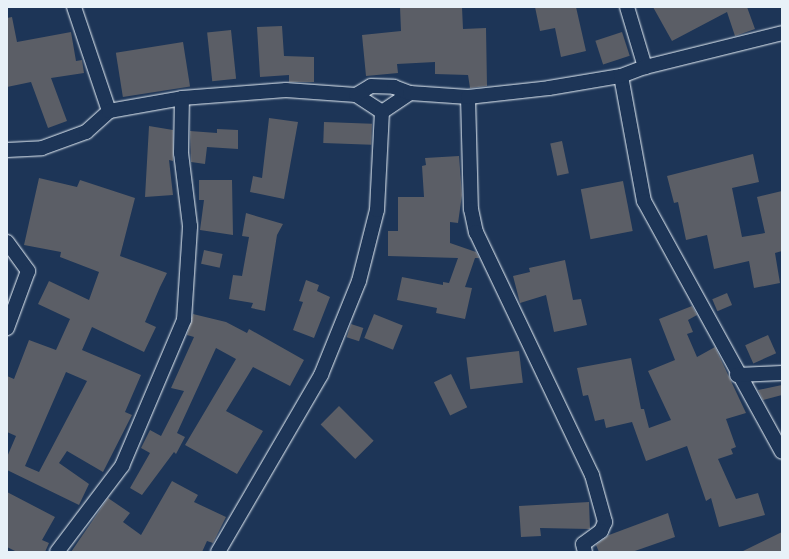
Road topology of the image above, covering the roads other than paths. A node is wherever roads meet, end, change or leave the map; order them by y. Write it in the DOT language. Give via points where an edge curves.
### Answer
graph roads {
  1 [pos="74,7"];
  2 [pos="627,7"];
  3 [pos="782,33"];
  4 [pos="645,67"];
  5 [pos="621,76"];
  6 [pos="410,93"];
  7 [pos="356,95"];
  8 [pos="468,97"];
  9 [pos="182,98"];
  10 [pos="109,111"];
  11 [pos="382,112"];
  12 [pos="7,150"];
  13 [pos="7,242"];
  14 [pos="7,328"];
  15 [pos="782,373"];
  16 [pos="738,375"];
  17 [pos="782,452"];
  18 [pos="57,552"];
  19 [pos="218,552"];
  20 [pos="584,552"];
  1 -- 10 [label="street"];
  2 -- 4 [label="street"];
  3 -- 4 [label="street"];
  4 -- 5 [label="street"];
  5 -- 8 [label="street" via="549,88"];
  5 -- 16 [label="street" via="644,201"];
  6 -- 7 [label="street" via="394,87 371,86"];
  6 -- 8 [label="street"];
  6 -- 11 [label="street"];
  7 -- 9 [label="street" via="286,90"];
  7 -- 11 [label="street"];
  8 -- 20 [label="street" via="471,209 476,232 592,475 605,522 601,531 583,544"];
  9 -- 10 [label="street"];
  9 -- 18 [label="street" via="181,153 190,226 184,320 122,466"];
  10 -- 12 [label="street" via="86,132 42,148"];
  11 -- 19 [label="street" via="377,210 359,281 321,375"];
  13 -- 14 [label="street" via="28,271"];
  15 -- 16 [label="street"];
  16 -- 17 [label="street"];
}
